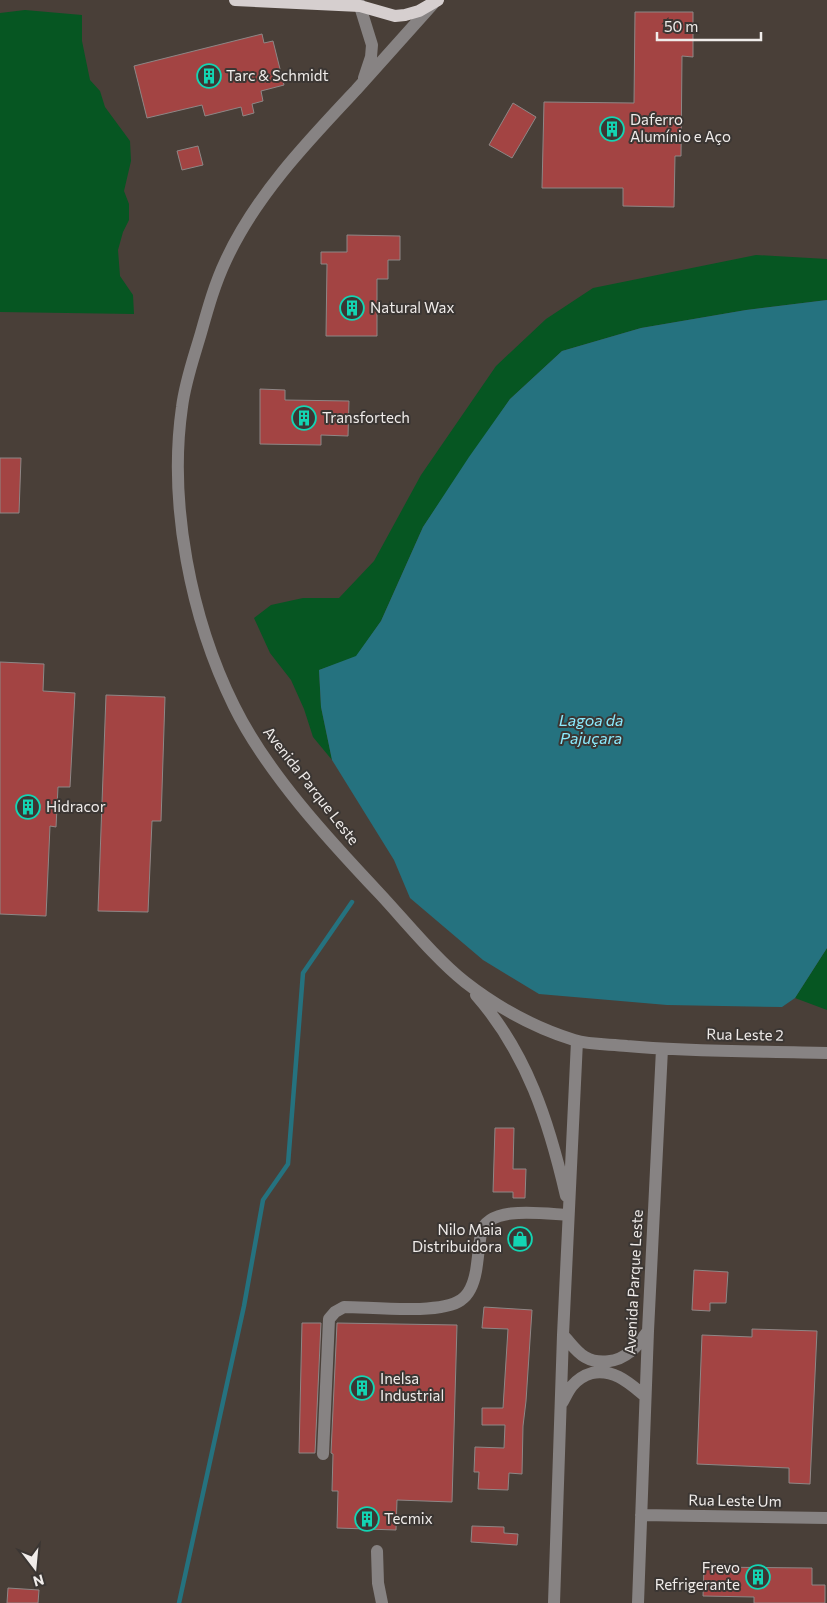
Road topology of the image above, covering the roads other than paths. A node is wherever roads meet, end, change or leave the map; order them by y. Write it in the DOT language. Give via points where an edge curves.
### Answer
graph roads {
  1 [pos="235,0"];
  2 [pos="437,1"];
  3 [pos="359,3"];
  4 [pos="362,83"];
  5 [pos="465,982"];
  6 [pos="577,1041"];
  7 [pos="662,1049"];
  8 [pos="827,1053"];
  9 [pos="568,1211"];
  10 [pos="648,1331"];
  11 [pos="563,1335"];
  12 [pos="645,1396"];
  13 [pos="560,1406"];
  14 [pos="323,1454"];
  15 [pos="642,1515"];
  16 [pos="827,1518"];
  17 [pos="377,1551"];
  18 [pos="382,1603"];
  19 [pos="554,1603"];
  20 [pos="638,1603"];
  1 -- 3 [label="main road"];
  2 -- 3 [label="main road" via="419,12 395,16"];
  2 -- 4 [label="street, Avenida Parque Leste"];
  3 -- 4 [label="street, Avenida Parque Leste" via="372,51"];
  4 -- 5 [label="street, Avenida Parque Leste" via="281,173 242,230 220,272 182,404 178,448 183,531 192,586 208,646 250,734 323,831"];
  5 -- 6 [label="street, Avenida Parque Leste" via="512,1012"];
  5 -- 9 [label="street" via="506,1034 533,1084 557,1159"];
  6 -- 7 [label="street, Avenida Parque Leste"];
  6 -- 9 [label="street"];
  7 -- 8 [label="street, Rua Leste 2"];
  7 -- 10 [label="street, Avenida Parque Leste"];
  9 -- 11 [label="street"];
  9 -- 14 [label="street" via="520,1212 502,1215 488,1222 482,1232 475,1279 460,1301 423,1309 344,1307 334,1312 329,1319"];
  10 -- 11 [label="street" via="631,1352 608,1362 586,1358"];
  10 -- 12 [label="street, Avenida Parque Leste"];
  11 -- 13 [label="street"];
  12 -- 13 [label="street" via="625,1380 612,1373 601,1372 579,1379"];
  12 -- 15 [label="street, Avenida Parque Leste"];
  13 -- 19 [label="street"];
  15 -- 16 [label="street, Rua Leste Um"];
  15 -- 20 [label="street, Avenida Parque Leste"];
  17 -- 18 [label="street"];
}
